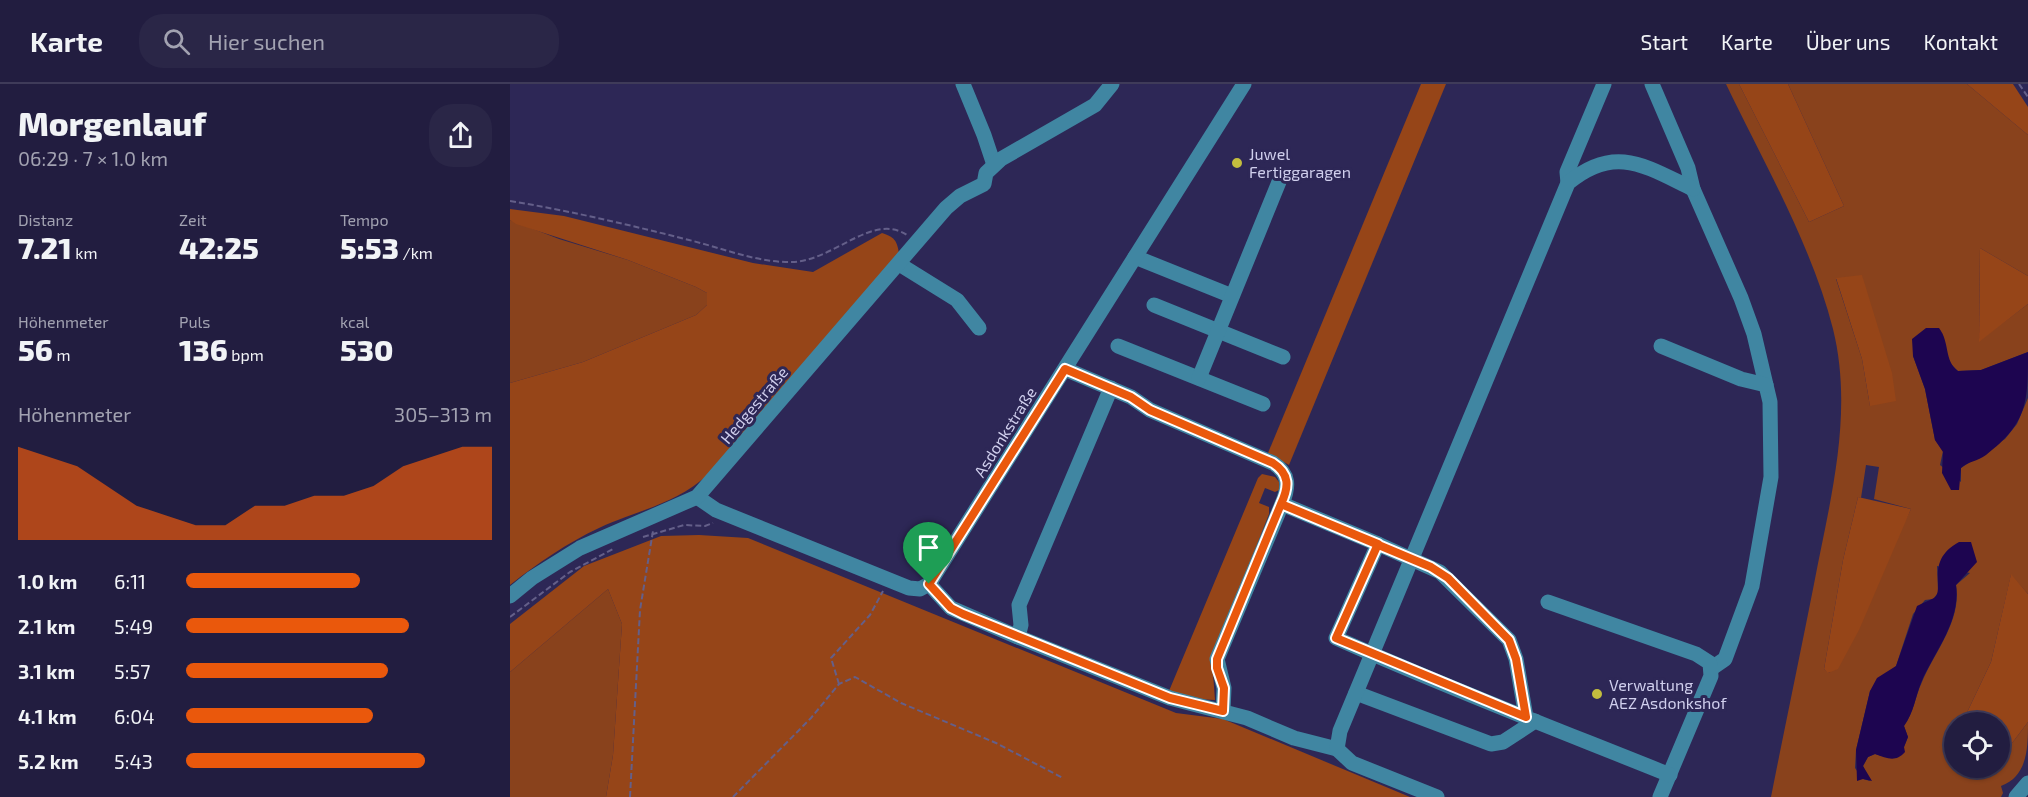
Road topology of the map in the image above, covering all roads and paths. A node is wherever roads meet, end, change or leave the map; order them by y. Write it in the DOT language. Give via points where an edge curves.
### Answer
graph roads {
  1 [pos="963,84"];
  2 [pos="1112,84"];
  3 [pos="1244,84"];
  4 [pos="1604,84"];
  5 [pos="1652,84"];
  6 [pos="2019,84"];
  7 [pos="2028,97"];
  8 [pos="994,165"];
  9 [pos="1281,177"];
  10 [pos="1568,183"];
  11 [pos="1693,189"];
  12 [pos="510,201"];
  13 [pos="916,242"];
  14 [pos="1135,257"];
  15 [pos="899,264"];
  16 [pos="1232,296"];
  17 [pos="1154,305"];
  18 [pos="979,328"];
  19 [pos="1218,331"];
  20 [pos="1119,346"];
  21 [pos="1661,346"];
  22 [pos="1283,357"];
  23 [pos="1065,369"];
  24 [pos="1199,378"];
  25 [pos="1766,385"];
  26 [pos="1111,388"];
  27 [pos="1263,404"];
  28 [pos="697,497"];
  29 [pos="1281,504"];
  30 [pos="718,511"];
  31 [pos="654,516"];
  32 [pos="652,533"];
  33 [pos="634,540"];
  34 [pos="1378,544"];
  35 [pos="617,548"];
  36 [pos="1412,559"];
  37 [pos="888,579"];
  38 [pos="929,584"];
  39 [pos="510,596"];
  40 [pos="1548,602"];
  41 [pos="510,617"];
  42 [pos="1018,637"];
  43 [pos="1372,654"];
  44 [pos="1712,668"];
  45 [pos="839,684"];
  46 [pos="1356,693"];
  47 [pos="1223,711"];
  48 [pos="1531,719"];
  49 [pos="1337,749"];
  50 [pos="1670,775"];
  51 [pos="1063,778"];
  52 [pos="2028,783"];
  53 [pos="630,797"];
  54 [pos="733,797"];
  55 [pos="1437,797"];
  56 [pos="1660,797"];
  57 [pos="2016,797"];
  1 -- 8 [label="street"];
  2 -- 8 [label="street" via="1095,105"];
  3 -- 14 [label="street, Asdonkstraße"];
  4 -- 10 [label="street" via="1567,172"];
  5 -- 11 [label="street"];
  6 -- 7 [label="path"];
  8 -- 13 [label="street, Hedgestraße" via="986,173 984,184 960,196"];
  9 -- 16 [label="street"];
  10 -- 11 [label="street" via="1583,171 1619,160"];
  10 -- 36 [label="street"];
  11 -- 25 [label="street" via="1741,298"];
  12 -- 13 [label="path" via="635,226 762,259 790,262 820,258 859,236 885,227 897,229"];
  13 -- 15 [label="street, Hedgestraße"];
  14 -- 16 [label="street"];
  14 -- 23 [label="street, Asdonkstraße"];
  15 -- 18 [label="street" via="957,300"];
  15 -- 28 [label="street, Hedgestraße"];
  16 -- 19 [label="street"];
  17 -- 19 [label="street"];
  19 -- 22 [label="street"];
  19 -- 24 [label="street"];
  20 -- 24 [label="street"];
  21 -- 25 [label="street" via="1741,379"];
  23 -- 26 [label="street"];
  23 -- 38 [label="street, Asdonkstraße"];
  24 -- 27 [label="street"];
  25 -- 44 [label="street" via="1772,442 1765,522 1752,586 1734,638 1725,658"];
  26 -- 29 [label="street" via="1150,410 1273,463 1288,480"];
  26 -- 42 [label="street" via="1018,605"];
  28 -- 30 [label="street"];
  28 -- 31 [label="street, Hedgestraße"];
  29 -- 34 [label="street"];
  29 -- 47 [label="street" via="1217,659 1224,688"];
  30 -- 32 [label="path" via="709,525 684,525"];
  30 -- 37 [label="street"];
  31 -- 32 [label="path"];
  31 -- 39 [label="street, Hedgestraße" via="580,548"];
  32 -- 33 [label="path"];
  32 -- 53 [label="path" via="640,610"];
  34 -- 36 [label="street"];
  34 -- 43 [label="street" via="1336,638"];
  35 -- 41 [label="path" via="570,572"];
  36 -- 43 [label="street"];
  36 -- 48 [label="street" via="1448,578 1509,640"];
  37 -- 38 [label="street" via="915,589"];
  37 -- 45 [label="path" via="870,615 831,658"];
  38 -- 42 [label="street" via="951,608"];
  40 -- 44 [label="street" via="1696,654"];
  42 -- 47 [label="street" via="1170,698"];
  43 -- 46 [label="street"];
  43 -- 48 [label="street"];
  44 -- 50 [label="street"];
  45 -- 51 [label="path" via="855,677 862,679 901,703 1005,747"];
  45 -- 54 [label="path"];
  46 -- 48 [label="street" via="1491,744 1503,742"];
  46 -- 49 [label="street"];
  47 -- 49 [label="street" via="1294,738"];
  48 -- 50 [label="street"];
  49 -- 55 [label="street" via="1352,763"];
  50 -- 56 [label="street"];
  52 -- 57 [label="street"];
}
